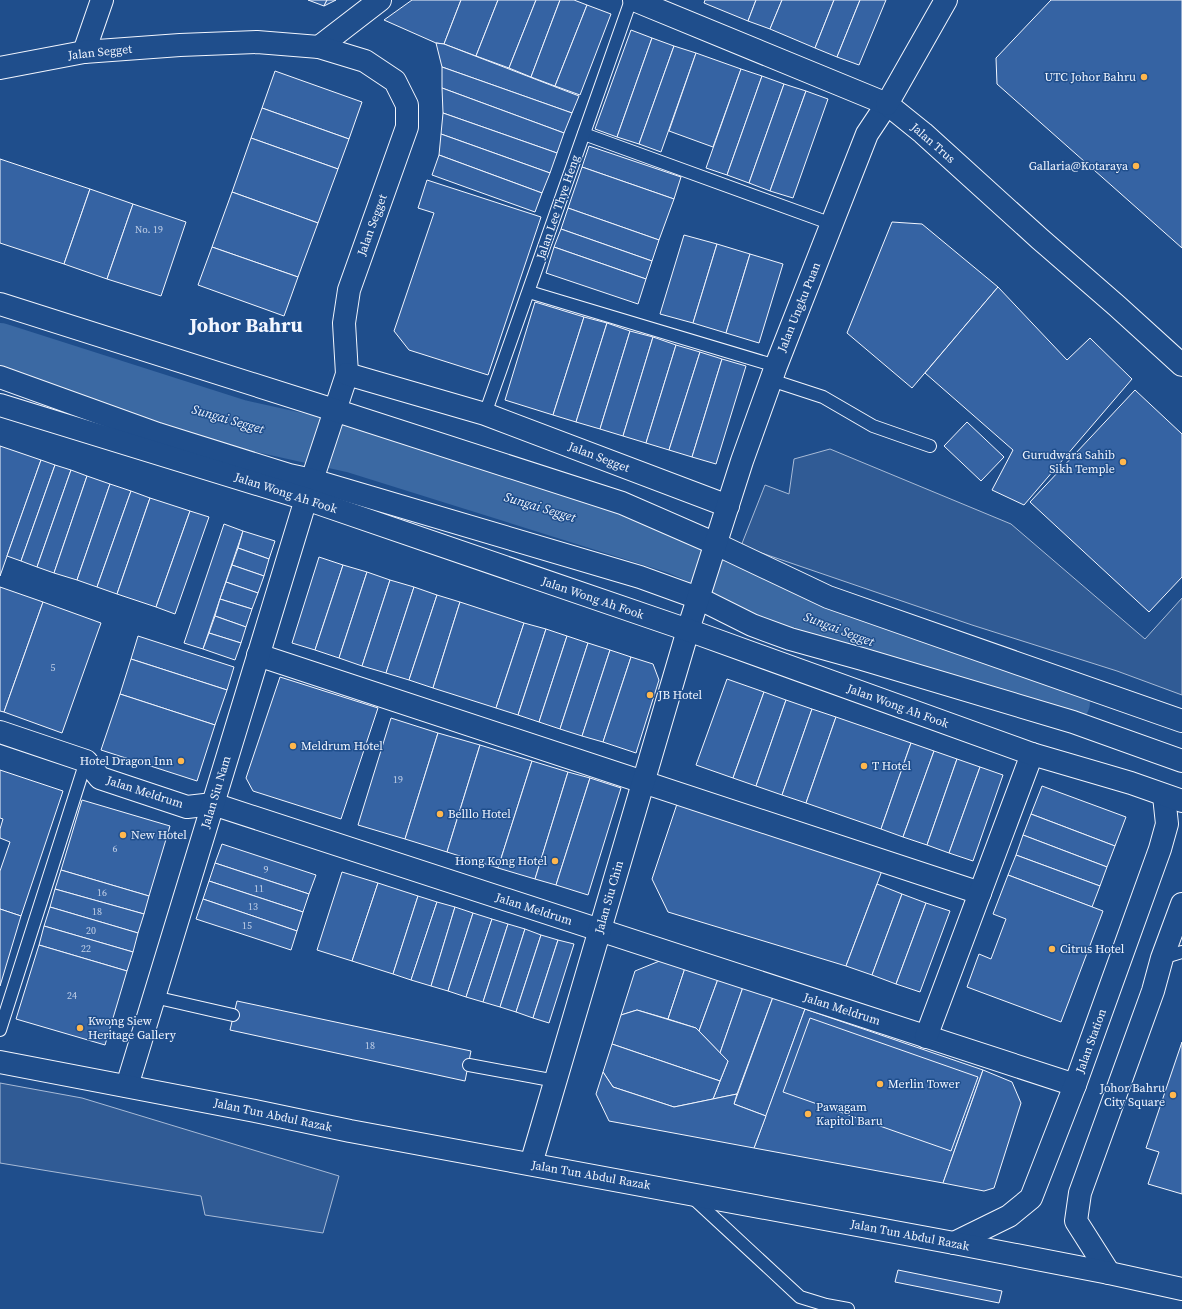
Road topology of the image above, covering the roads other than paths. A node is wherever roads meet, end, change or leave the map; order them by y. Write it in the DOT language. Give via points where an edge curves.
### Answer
graph roads {
  1 [pos="102,0"];
  2 [pos="380,0"];
  3 [pos="632,0"];
  4 [pos="946,0"];
  5 [pos="319,47"];
  6 [pos="84,52"];
  7 [pos="0,68"];
  8 [pos="887,104"];
  9 [pos="584,134"];
  10 [pos="832,224"];
  11 [pos="529,292"];
  12 [pos="0,304"];
  13 [pos="1182,365"];
  14 [pos="773,373"];
  15 [pos="347,374"];
  16 [pos="0,377"];
  17 [pos="0,405"];
  18 [pos="486,414"];
  19 [pos="333,415"];
  20 [pos="930,446"];
  21 [pos="312,480"];
  22 [pos="728,506"];
  23 [pos="715,546"];
  24 [pos="699,596"];
  25 [pos="688,630"];
  26 [pos="258,655"];
  27 [pos="1182,721"];
  28 [pos="0,732"];
  29 [pos="1032,754"];
  30 [pos="86,761"];
  31 [pos="1182,762"];
  32 [pos="643,782"];
  33 [pos="1173,798"];
  34 [pos="213,804"];
  35 [pos="980,893"];
  36 [pos="1182,904"];
  37 [pos="600,930"];
  38 [pos="1172,955"];
  39 [pos="154,997"];
  40 [pos="233,1015"];
  41 [pos="0,1030"];
  42 [pos="926,1036"];
  43 [pos="0,1062"];
  44 [pos="469,1065"];
  45 [pos="556,1081"];
  46 [pos="1074,1085"];
  47 [pos="127,1086"];
  48 [pos="531,1164"];
  49 [pos="688,1193"];
  50 [pos="954,1243"];
  51 [pos="1109,1273"];
  52 [pos="1182,1289"];
  53 [pos="848,1309"];
  1 -- 6 [label="street"];
  2 -- 5 [label="street"];
  3 -- 8 [label="street, Jalan Trus"];
  3 -- 9 [label="lane, Jalan Lee Thye Heng"];
  4 -- 8 [label="street, Jalan Ungku Puan"];
  5 -- 6 [label="street, Jalan Segget" via="257,42"];
  5 -- 15 [label="street, Jalan Segget" via="365,62 395,82 407,105 407,127 349,290 344,323"];
  6 -- 7 [label="street, Jalan Segget"];
  8 -- 10 [label="street, Jalan Ungku Puan" via="868,134"];
  8 -- 13 [label="street, Jalan Trus" via="923,133"];
  9 -- 10 [label="lane"];
  9 -- 11 [label="lane, Jalan Lee Thye Heng"];
  10 -- 14 [label="street, Jalan Ungku Puan"];
  11 -- 14 [label="lane"];
  11 -- 18 [label="lane, Jalan Lee Thye Heng"];
  12 -- 19 [label="street"];
  14 -- 20 [label="lane" via="823,397 873,426"];
  14 -- 22 [label="street, Jalan Ungku Puan"];
  15 -- 18 [label="street, Jalan Segget"];
  15 -- 19 [label="street, Jalan Siu Nam"];
  16 -- 21 [label="street" via="158,434"];
  17 -- 21 [label="street, Jalan Wong Ah Fook"];
  18 -- 22 [label="street, Jalan Segget"];
  19 -- 21 [label="street, Jalan Siu Nam"];
  19 -- 23 [label="street" via="622,503"];
  21 -- 24 [label="street"];
  21 -- 25 [label="street, Jalan Wong Ah Fook"];
  21 -- 26 [label="street, Jalan Siu Nam"];
  22 -- 23 [label="street, Jalan Ungku Puan"];
  23 -- 24 [label="street, Jalan Ungku Puan"];
  23 -- 27 [label="street" via="828,596"];
  24 -- 25 [label="street, Jalan Ungku Puan"];
  24 -- 31 [label="street" via="752,625 790,639 862,658 1073,722"];
  25 -- 29 [label="street, Jalan Wong Ah Fook"];
  25 -- 32 [label="street, Jalan Siu Chin"];
  26 -- 32 [label="street"];
  26 -- 34 [label="street, Jalan Siu Nam"];
  28 -- 30 [label="street"];
  29 -- 33 [label="street, Jalan Wong Ah Fook"];
  29 -- 35 [label="street"];
  30 -- 34 [label="street, Jalan Meldrum" via="100,778 187,806"];
  30 -- 41 [label="lane"];
  32 -- 35 [label="street"];
  32 -- 37 [label="street, Jalan Siu Chin"];
  33 -- 46 [label="street, Jalan Station" via="1160,849"];
  34 -- 37 [label="street, Jalan Meldrum"];
  34 -- 39 [label="street, Jalan Siu Nam"];
  35 -- 42 [label="street"];
  36 -- 38 [label="street"];
  37 -- 42 [label="street, Jalan Meldrum"];
  37 -- 45 [label="street, Jalan Siu Chin"];
  38 -- 51 [label="street" via="1153,991 1080,1193 1076,1221"];
  39 -- 40 [label="lane"];
  39 -- 47 [label="street, Jalan Siu Nam"];
  42 -- 46 [label="street, Jalan Meldrum"];
  43 -- 47 [label="street, Jalan Tun Abdul Razak"];
  44 -- 45 [label="lane"];
  45 -- 48 [label="street, Jalan Siu Chin"];
  46 -- 50 [label="street, Jalan Station" via="1031,1198 1009,1216"];
  47 -- 48 [label="street, Jalan Tun Abdul Razak"];
  48 -- 49 [label="street, Jalan Tun Abdul Razak"];
  49 -- 50 [label="street, Jalan Tun Abdul Razak"];
  49 -- 53 [label="lane" via="800,1297"];
  50 -- 51 [label="street, Jalan Tun Abdul Razak"];
  51 -- 52 [label="street, Jalan Tun Abdul Razak"];
}
